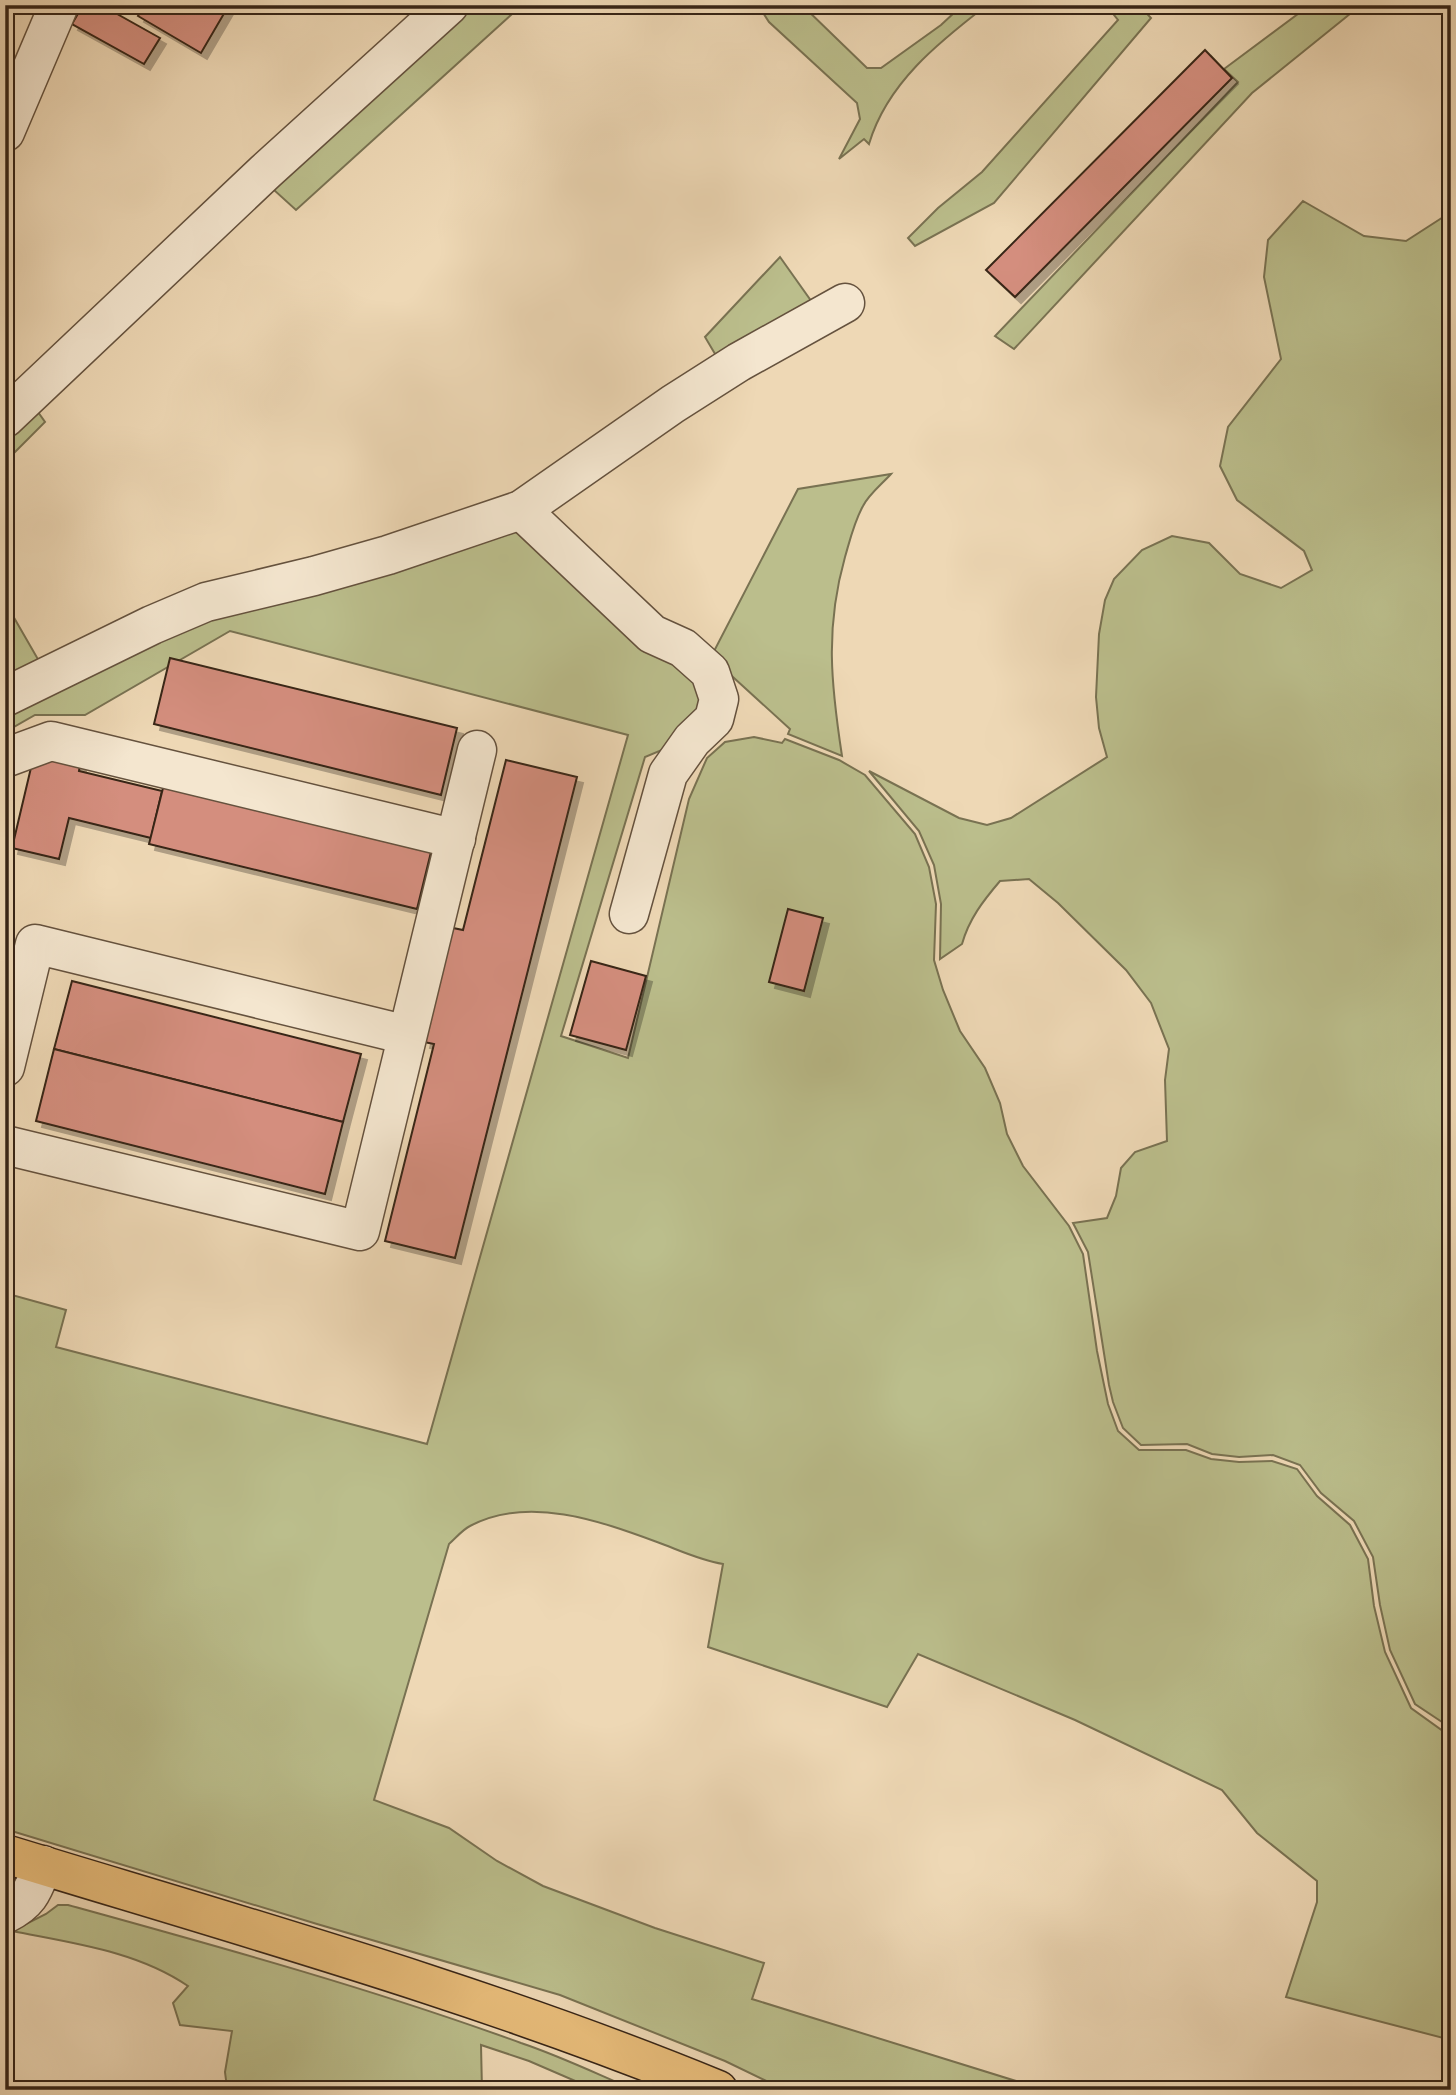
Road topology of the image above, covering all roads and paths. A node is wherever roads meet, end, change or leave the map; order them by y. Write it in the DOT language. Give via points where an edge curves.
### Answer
graph roads {
  1 [pos="59,5"];
  2 [pos="449,5"];
  3 [pos="5,132"];
  4 [pos="845,303"];
  5 [pos="5,418"];
  6 [pos="521,510"];
  7 [pos="5,697"];
  8 [pos="477,750"];
  9 [pos="5,758"];
  10 [pos="456,839"];
  11 [pos="629,914"];
  12 [pos="20,941"];
  13 [pos="407,1035"];
  14 [pos="5,1067"];
  15 [pos="5,1145"];
  16 [pos="5,1854"];
  17 [pos="43,1866"];
  18 [pos="5,1914"];
  19 [pos="718,2090"];
  1 -- 3 [label="street"];
  2 -- 5 [label="street"];
  4 -- 6 [label="street" via="673,404"];
  6 -- 7 [label="street" via="388,555 206,602"];
  6 -- 11 [label="street" via="652,634 684,648 710,672 719,699 714,719 668,774"];
  8 -- 10 [label="street"];
  9 -- 10 [label="street" via="51,741"];
  10 -- 13 [label="street"];
  12 -- 13 [label="street"];
  12 -- 14 [label="street"];
  13 -- 15 [label="street" via="360,1231"];
  16 -- 17 [label="main road"];
  17 -- 18 [label="street" via="32,1894 19,1908"];
  17 -- 19 [label="main road" via="583,2036"];
}
